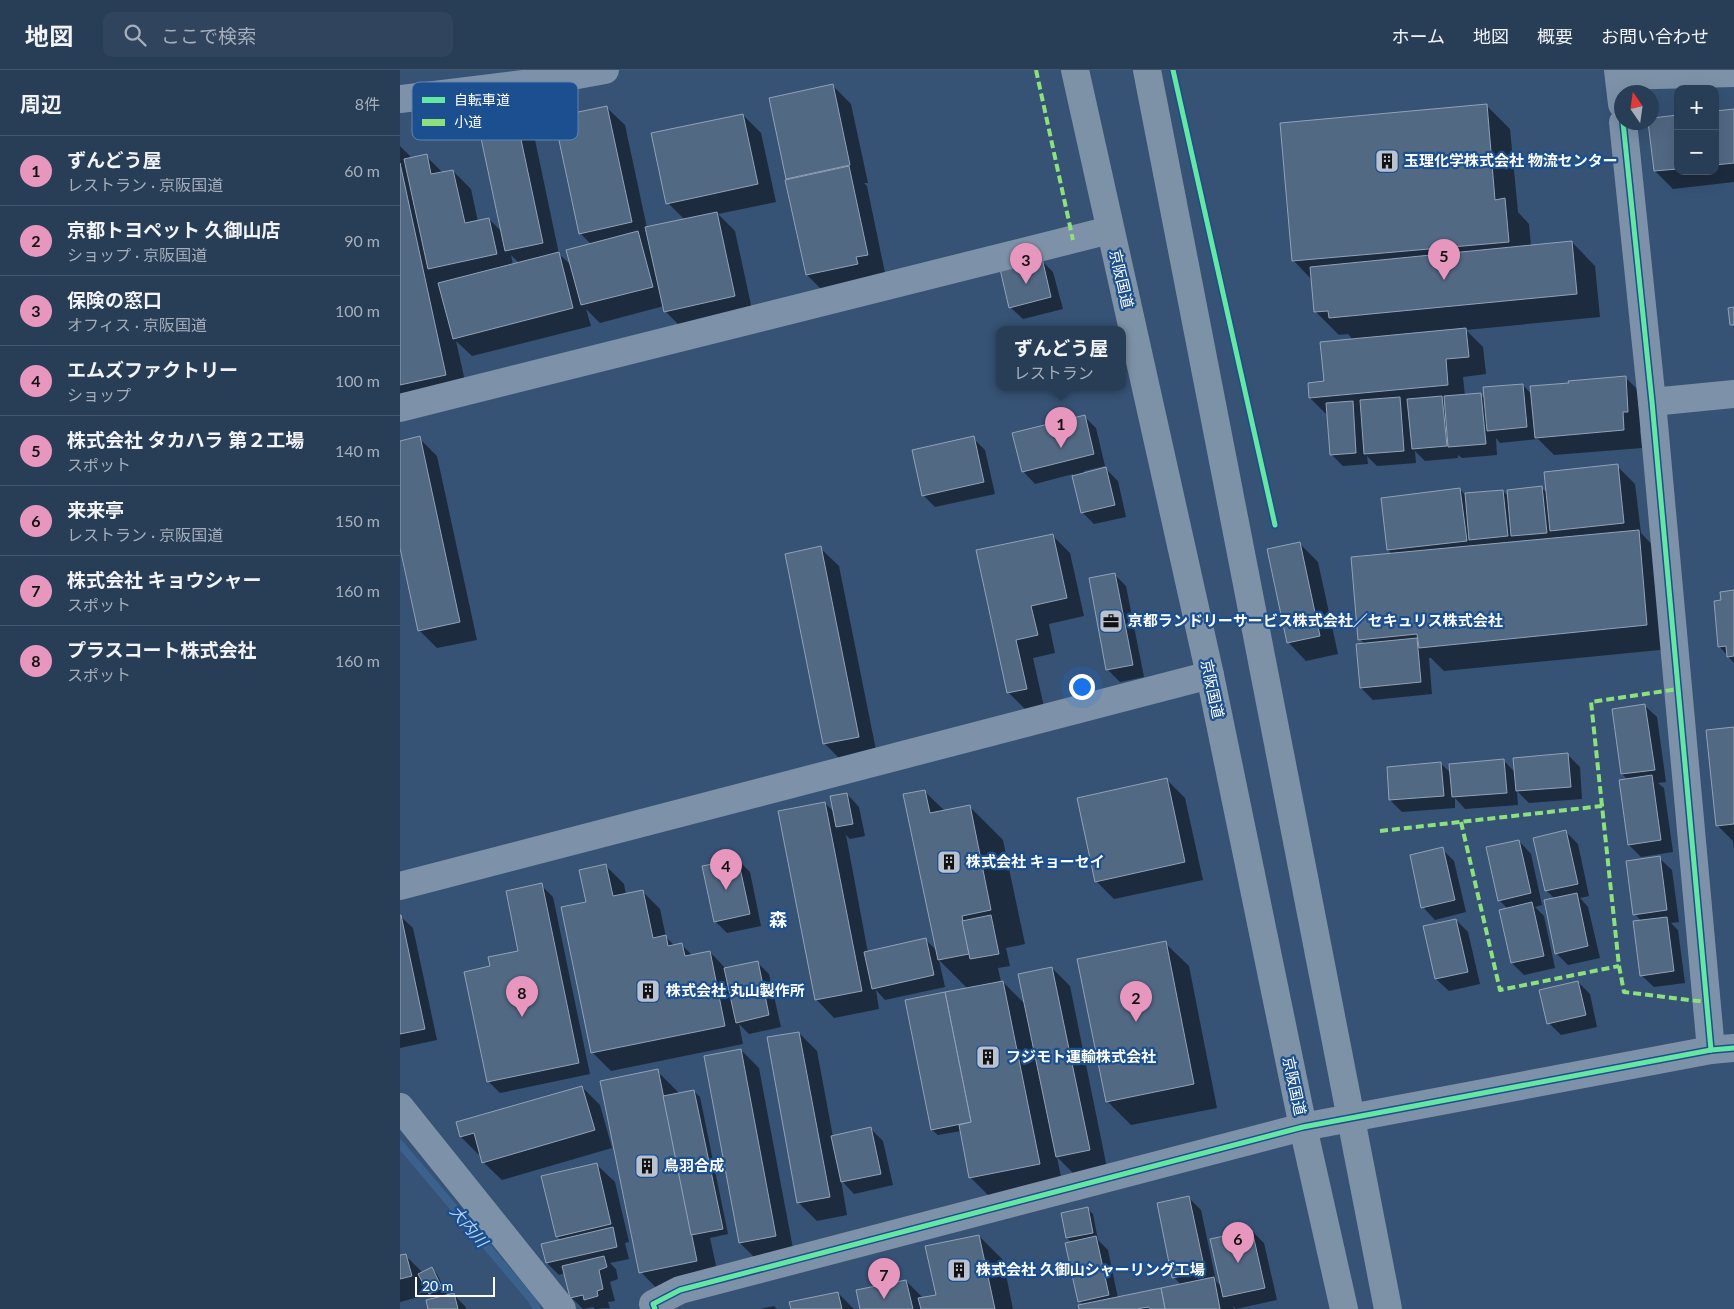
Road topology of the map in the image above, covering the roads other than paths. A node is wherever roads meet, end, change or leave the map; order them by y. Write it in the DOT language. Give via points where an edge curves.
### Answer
graph roads {
  1 [pos="605,70"];
  2 [pos="1074,70"];
  3 [pos="1147,70"];
  4 [pos="1618,73"];
  5 [pos="1734,73"];
  6 [pos="539,82"];
  7 [pos="1624,130"];
  8 [pos="1110,230"];
  9 [pos="1734,394"];
  10 [pos="1652,402"];
  11 [pos="400,408"];
  12 [pos="1210,675"];
  13 [pos="400,886"];
  14 [pos="1722,1049"];
  15 [pos="400,1107"];
  16 [pos="1351,1118"];
  17 [pos="1303,1127"];
  18 [pos="648,1307"];
  19 [pos="562,1309"];
  20 [pos="1344,1309"];
  21 [pos="1388,1309"];
  1 -- 6 [label="street"];
  2 -- 8 [label="highway, 京阪国道"];
  3 -- 16 [label="highway"];
  4 -- 5 [label="street"];
  7 -- 10 [label="street"];
  8 -- 11 [label="street"];
  8 -- 12 [label="highway, 京阪国道"];
  9 -- 10 [label="street"];
  10 -- 14 [label="street"];
  12 -- 13 [label="street"];
  12 -- 17 [label="highway, 京阪国道"];
  14 -- 16 [label="street"];
  15 -- 19 [label="street"];
  16 -- 17 [label="street"];
  16 -- 21 [label="highway"];
  17 -- 18 [label="street" via="680,1290"];
  17 -- 20 [label="highway, 京阪国道"];
}
